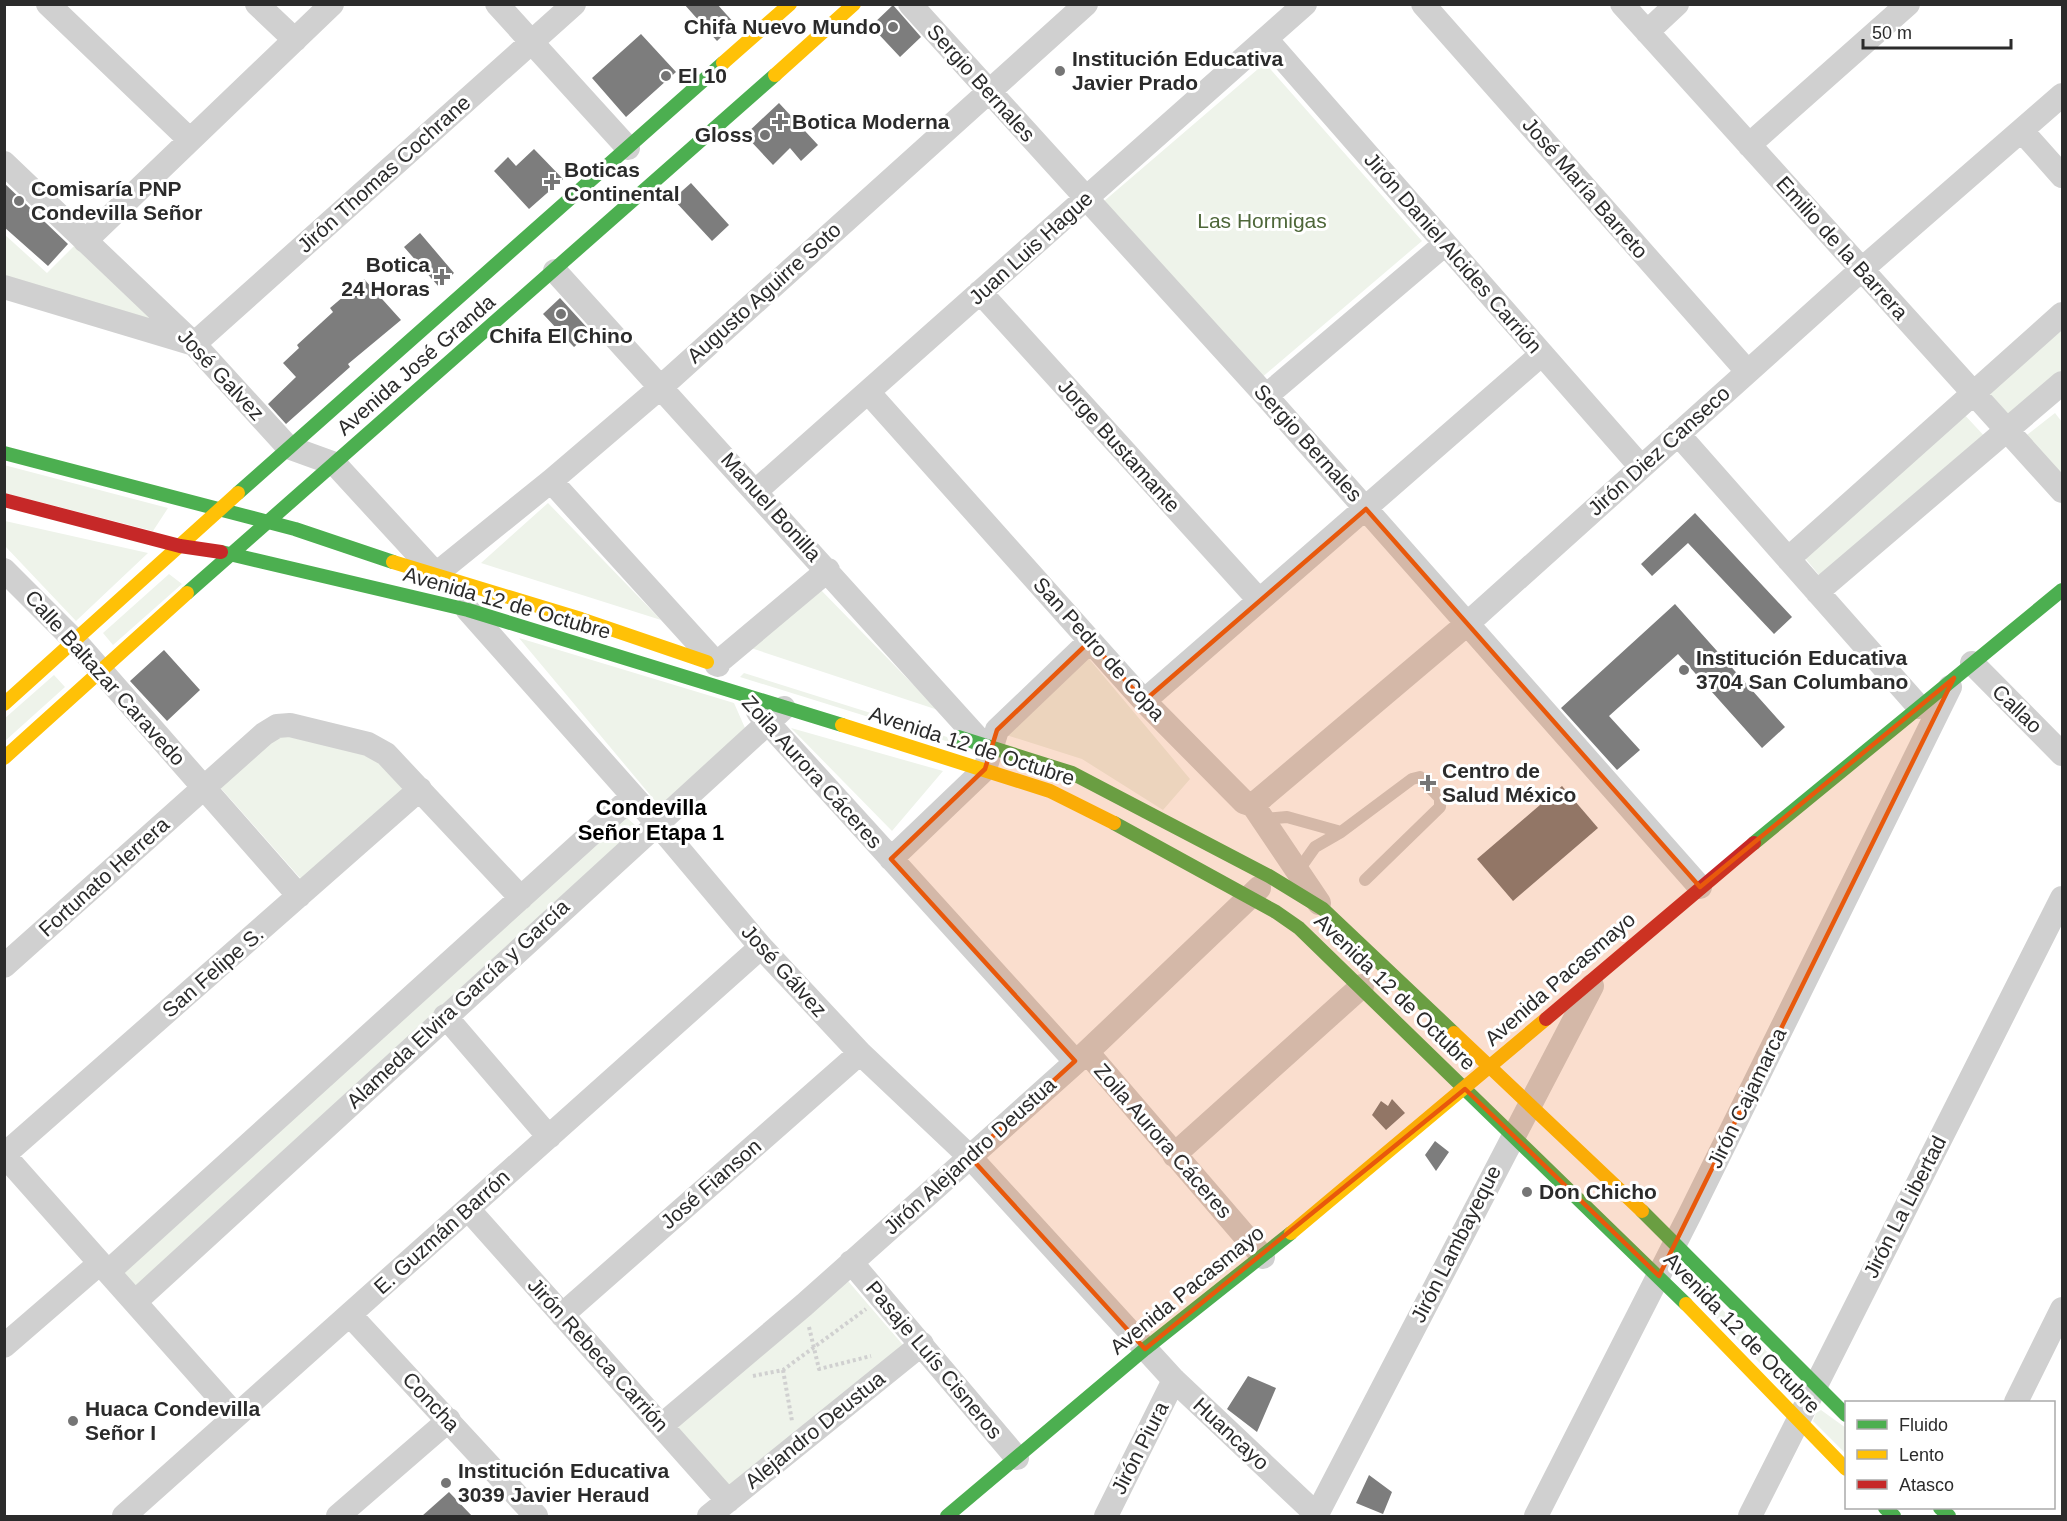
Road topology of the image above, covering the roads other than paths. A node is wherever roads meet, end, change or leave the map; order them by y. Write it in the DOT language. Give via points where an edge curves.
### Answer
graph roads {
  1 [pos="48,4"];
  2 [pos="256,4"];
  3 [pos="332,4"];
  4 [pos="497,4"];
  5 [pos="574,4"];
  6 [pos="790,4"];
  7 [pos="854,4"];
  8 [pos="910,4"];
  9 [pos="1086,4"];
  10 [pos="1305,4"];
  11 [pos="1424,4"];
  12 [pos="1622,4"];
  13 [pos="1677,4"];
  14 [pos="1908,4"];
  15 [pos="1647,32"];
  16 [pos="1266,39"];
  17 [pos="295,40"];
  18 [pos="532,43"];
  19 [pos="988,90"];
  20 [pos="2062,95"];
  21 [pos="2022,131"];
  22 [pos="190,140"];
  23 [pos="1749,145"];
  24 [pos="628,148"];
  25 [pos="4,163"];
  26 [pos="2062,176"];
  27 [pos="1085,199"];
  28 [pos="85,241"];
  29 [pos="1445,244"];
  30 [pos="1860,270"];
  31 [pos="555,271"];
  32 [pos="4,287"];
  33 [pos="980,292"];
  34 [pos="2062,314"];
  35 [pos="194,344"];
  36 [pos="1542,354"];
  37 [pos="1747,371"];
  38 [pos="661,387"];
  39 [pos="2061,387"];
  40 [pos="868,392"];
  41 [pos="1974,393"];
  42 [pos="1266,396"];
  43 [pos="2008,430"];
  44 [pos="1678,434"];
  45 [pos="288,447"];
  46 [pos="4,453"];
  47 [pos="335,464"];
  48 [pos="1641,467"];
  49 [pos="551,481"];
  50 [pos="756,491"];
  51 [pos="2062,491"];
  52 [pos="4,500"];
  53 [pos="1366,509"];
  54 [pos="218,511"];
  55 [pos="268,522"];
  56 [pos="180,546"];
  57 [pos="233,554"];
  58 [pos="1788,559"];
  59 [pos="4,570"];
  60 [pos="828,570"];
  61 [pos="438,575"];
  62 [pos="2062,590"];
  63 [pos="1817,592"];
  64 [pos="1259,600"];
  65 [pos="468,610"];
  66 [pos="1467,624"];
  67 [pos="75,641"];
  68 [pos="1090,641"];
  69 [pos="721,666"];
  70 [pos="1963,671"];
  71 [pos="102,672"];
  72 [pos="743,696"];
  73 [pos="1144,701"];
  74 [pos="4,704"];
  75 [pos="1918,707"];
  76 [pos="776,716"];
  77 [pos="940,731"];
  78 [pos="987,753"];
  79 [pos="2062,754"];
  80 [pos="4,758"];
  81 [pos="204,788"];
  82 [pos="420,789"];
  83 [pos="632,797"];
  84 [pos="1258,812"];
  85 [pos="656,822"];
  86 [pos="1341,832"];
  87 [pos="891,859"];
  88 [pos="1298,872"];
  89 [pos="1269,876"];
  90 [pos="1365,880"];
  91 [pos="1700,887"];
  92 [pos="300,896"];
  93 [pos="1250,897"];
  94 [pos="521,898"];
  95 [pos="2062,898"];
  96 [pos="1323,909"];
  97 [pos="761,947"];
  98 [pos="4,966"];
  99 [pos="1599,973"];
  100 [pos="1362,986"];
  101 [pos="445,1016"];
  102 [pos="860,1053"];
  103 [pos="1081,1056"];
  104 [pos="1490,1066"];
  105 [pos="1465,1089"];
  106 [pos="1530,1104"];
  107 [pos="549,1137"];
  108 [pos="1513,1137"];
  109 [pos="4,1155"];
  110 [pos="1174,1155"];
  111 [pos="970,1157"];
  112 [pos="468,1209"];
  113 [pos="1675,1242"];
  114 [pos="1263,1257"];
  115 [pos="851,1262"];
  116 [pos="104,1268"];
  117 [pos="1659,1276"];
  118 [pos="135,1302"];
  119 [pos="2062,1310"];
  120 [pos="350,1315"];
  121 [pos="562,1315"];
  122 [pos="922,1344"];
  123 [pos="4,1346"];
  124 [pos="1145,1349"];
  125 [pos="1174,1380"];
  126 [pos="1815,1384"];
  127 [pos="2016,1401"];
  128 [pos="1845,1414"];
  129 [pos="236,1416"];
  130 [pos="449,1420"];
  131 [pos="1798,1420"];
  132 [pos="661,1426"];
  133 [pos="1017,1458"];
  134 [pos="1845,1468"];
  135 [pos="728,1501"];
  136 [pos="124,1516"];
  137 [pos="338,1516"];
  138 [pos="536,1516"];
  139 [pos="709,1516"];
  140 [pos="947,1516"];
  141 [pos="1106,1516"];
  142 [pos="1317,1516"];
  143 [pos="1536,1516"];
  144 [pos="1750,1516"];
  1 -- 22 [label="street"];
  2 -- 17 [label="street"];
  3 -- 17 [label="street"];
  4 -- 18 [label="street"];
  5 -- 18 [label="street, Jirón Thomas Cochrane"];
  6 -- 24 [label="main road, Avenida José Granda"];
  7 -- 31 [label="main road, Avenida José Granda"];
  8 -- 19 [label="street, Sergio Bernales"];
  9 -- 19 [label="street, Augusto Aguirre Soto"];
  10 -- 16 [label="street, Juan Luis Hague"];
  11 -- 37 [label="street, José María Barreto"];
  12 -- 15 [label="street, Emilio de la Barrera"];
  13 -- 15 [label="street"];
  14 -- 23 [label="street"];
  15 -- 23 [label="street, Emilio de la Barrera"];
  16 -- 27 [label="street, Juan Luis Hague"];
  16 -- 29 [label="street, Jirón Daniel Alcides Carrión"];
  17 -- 22 [label="street"];
  18 -- 24 [label="street"];
  18 -- 35 [label="street, Jirón Thomas Cochrane"];
  19 -- 27 [label="street, Sergio Bernales"];
  19 -- 38 [label="street, Augusto Aguirre Soto"];
  20 -- 21 [label="street, Jirón Diez Canseco"];
  21 -- 26 [label="street"];
  21 -- 30 [label="street, Jirón Diez Canseco"];
  22 -- 28 [label="street"];
  23 -- 30 [label="street, Emilio de la Barrera"];
  24 -- 45 [label="main road, Avenida José Granda"];
  25 -- 28 [label="street, José Galvez"];
  27 -- 33 [label="street, Juan Luis Hague"];
  27 -- 42 [label="street, Sergio Bernales"];
  28 -- 35 [label="street, José Galvez"];
  29 -- 36 [label="street, Jirón Daniel Alcides Carrión"];
  29 -- 42 [label="street"];
  30 -- 37 [label="street, Jirón Diez Canseco"];
  30 -- 41 [label="street, Emilio de la Barrera"];
  31 -- 38 [label="street, Manuel Bonilla"];
  31 -- 47 [label="main road, Avenida José Granda"];
  32 -- 35 [label="street"];
  33 -- 40 [label="street, Juan Luis Hague"];
  33 -- 64 [label="street, Jorge Bustamante"];
  34 -- 41 [label="street"];
  35 -- 45 [label="street, José Galvez"];
  36 -- 48 [label="street, Jirón Daniel Alcides Carrión"];
  36 -- 53 [label="street"];
  37 -- 44 [label="street, Jirón Diez Canseco"];
  38 -- 49 [label="street, Augusto Aguirre Soto"];
  38 -- 50 [label="street, Manuel Bonilla"];
  39 -- 43 [label="street"];
  40 -- 50 [label="street, Juan Luis Hague"];
  40 -- 68 [label="street, San Pedro de Copa"];
  41 -- 43 [label="street, Emilio de la Barrera"];
  41 -- 58 [label="street"];
  42 -- 53 [label="street, Sergio Bernales"];
  43 -- 51 [label="street, Emilio de la Barrera"];
  43 -- 63 [label="street"];
  44 -- 48 [label="street, Jirón Diez Canseco"];
  44 -- 58 [label="street"];
  45 -- 47 [label="street, José Galvez"];
  45 -- 54 [label="main road, Avenida José Granda"];
  46 -- 54 [label="main road, Avenida 12 de Octubre"];
  47 -- 55 [label="main road, Avenida José Granda"];
  47 -- 61 [label="street, José Galvez"];
  48 -- 66 [label="street, Jirón Diez Canseco"];
  49 -- 61 [label="street, Augusto Aguirre Soto"];
  49 -- 69 [label="street, Zoila Aurora Cáceres"];
  50 -- 60 [label="street, Manuel Bonilla"];
  52 -- 56 [label="main road, Avenida 12 de Octubre"];
  53 -- 64 [label="street"];
  53 -- 66 [label="street, Sergio Bernales"];
  54 -- 55 [label="main road, Avenida 12 de Octubre"];
  54 -- 56 [label="main road, Avenida José Granda"];
  55 -- 57 [label="main road, Avenida José Granda"];
  55 -- 61 [label="main road, Avenida 12 de Octubre"];
  56 -- 57 [label="main road, Avenida 12 de Octubre"];
  56 -- 67 [label="main road, Avenida José Granda"];
  57 -- 65 [label="main road, Avenida 12 de Octubre"];
  57 -- 71 [label="main road, Avenida José Granda"];
  58 -- 63 [label="street"];
  59 -- 67 [label="street, Calle Baltazar Caravedo"];
  60 -- 69 [label="street"];
  60 -- 78 [label="street, Manuel Bonilla"];
  61 -- 65 [label="street, José Gálvez"];
  61 -- 69 [label="main road, Avenida 12 de Octubre"];
  62 -- 70 [label="main road, Avenida Pacasmayo"];
  63 -- 75 [label="street"];
  64 -- 73 [label="street"];
  65 -- 72 [label="main road, Avenida 12 de Octubre"];
  65 -- 83 [label="street, José Gálvez"];
  66 -- 84 [label="street, Jirón Diez Canseco"];
  66 -- 91 [label="street, Sergio Bernales"];
  67 -- 71 [label="street, Calle Baltazar Caravedo"];
  67 -- 74 [label="main road, Avenida José Granda"];
  68 -- 73 [label="street, San Pedro de Copa"];
  68 -- 78 [label="street" via="997,730"];
  69 -- 72 [label="street, Zoila Aurora Cáceres"];
  70 -- 75 [label="main road, Avenida Pacasmayo"];
  70 -- 79 [label="street, Callao"];
  70 -- 113 [label="street, Jirón Cajamarca"];
  71 -- 80 [label="main road, Avenida José Granda"];
  71 -- 81 [label="street, Calle Baltazar Caravedo"];
  72 -- 76 [label="street, Zoila Aurora Cáceres"];
  73 -- 84 [label="street, San Pedro de Copa"];
  75 -- 91 [label="main road, Avenida Pacasmayo"];
  76 -- 78 [label="main road, Avenida 12 de Octubre"];
  76 -- 85 [label="street, Alameda Elvira García y García"];
  76 -- 87 [label="street, Zoila Aurora Cáceres"];
  77 -- 78 [label="main road, Avenida 12 de Octubre"];
  78 -- 87 [label="street"];
  78 -- 89 [label="main road, Avenida 12 de Octubre" via="1072,773"];
  78 -- 93 [label="main road, Avenida 12 de Octubre" via="1050,791"];
  81 -- 82 [label="street" via="264,734 277,726 291,725 368,744 386,754"];
  81 -- 92 [label="street, Calle Baltazar Caravedo"];
  81 -- 98 [label="street, Fortunato Herrera"];
  82 -- 92 [label="street, San Felipe S."];
  82 -- 94 [label="street"];
  83 -- 85 [label="street, José Gálvez"];
  83 -- 94 [label="street, Alameda Elvira García y García"];
  84 -- 86 [label="lane"];
  84 -- 88 [label="street, San Pedro de Copa"];
  85 -- 97 [label="street, José Gálvez"];
  85 -- 101 [label="street, Alameda Elvira García y García"];
  86 -- 88 [label="lane" via="1315,847"];
  86 -- 90 [label="lane" via="1412,779 1420,777 1427,781 1440,798 1436,814"];
  87 -- 103 [label="street, Zoila Aurora Cáceres"];
  88 -- 96 [label="street, San Pedro de Copa"];
  89 -- 93 [label="street, Jirón Alejandro Deustua"];
  89 -- 96 [label="main road, Avenida 12 de Octubre"];
  91 -- 99 [label="main road, Avenida Pacasmayo"];
  92 -- 109 [label="street, San Felipe S."];
  93 -- 100 [label="main road, Avenida 12 de Octubre" via="1299,928"];
  93 -- 103 [label="street, Jirón Alejandro Deustua"];
  94 -- 116 [label="street, Alameda Elvira García y García"];
  95 -- 126 [label="street, Jirón La Libertad"];
  96 -- 104 [label="main road, Avenida 12 de Octubre"];
  97 -- 102 [label="street, José Gálvez"];
  97 -- 107 [label="street, E. Guzmán Barrón"];
  99 -- 104 [label="main road, Avenida Pacasmayo"];
  99 -- 106 [label="street, Jirón Lambayeque"];
  100 -- 105 [label="main road, Avenida 12 de Octubre"];
  100 -- 110 [label="street"];
  101 -- 107 [label="street"];
  101 -- 118 [label="street, Alameda Elvira García y García"];
  102 -- 111 [label="street, José Gálvez"];
  102 -- 121 [label="street, José Fianson"];
  103 -- 110 [label="street, Zoila Aurora Cáceres"];
  103 -- 111 [label="street, Jirón Alejandro Deustua"];
  104 -- 105 [label="main road, Avenida Pacasmayo"];
  104 -- 106 [label="main road, Avenida 12 de Octubre"];
  105 -- 108 [label="main road, Avenida 12 de Octubre"];
  105 -- 114 [label="main road, Avenida Pacasmayo"];
  106 -- 108 [label="street, Jirón Lambayeque"];
  106 -- 113 [label="main road, Avenida 12 de Octubre"];
  107 -- 112 [label="street, E. Guzmán Barrón"];
  108 -- 117 [label="main road, Avenida 12 de Octubre"];
  108 -- 142 [label="street, Jirón Lambayeque"];
  109 -- 116 [label="street"];
  110 -- 114 [label="street, Zoila Aurora Cáceres"];
  111 -- 115 [label="street, Jirón Alejandro Deustua"];
  111 -- 124 [label="street, José Gálvez"];
  112 -- 120 [label="street, E. Guzmán Barrón"];
  112 -- 121 [label="street, Jirón Rebeca Carrión"];
  113 -- 117 [label="street, Jirón Cajamarca"];
  113 -- 126 [label="main road, Avenida 12 de Octubre"];
  114 -- 124 [label="main road, Avenida Pacasmayo"];
  115 -- 122 [label="street, Pasaje Luís Cisneros"];
  115 -- 132 [label="street, Jirón Alejandro Deustua"];
  116 -- 118 [label="street"];
  116 -- 123 [label="street, Alameda Elvira García y García"];
  117 -- 131 [label="main road, Avenida 12 de Octubre"];
  117 -- 143 [label="street, Jirón Cajamarca"];
  118 -- 129 [label="street"];
  119 -- 127 [label="street"];
  120 -- 129 [label="street, E. Guzmán Barrón"];
  120 -- 130 [label="street, Concha"];
  121 -- 132 [label="street, Jirón Rebeca Carrión"];
  122 -- 133 [label="street, Pasaje Luís Cisneros"];
  122 -- 135 [label="street, Alejandro Deustua"];
  124 -- 125 [label="street, Huancayo"];
  124 -- 133 [label="main road, Avenida Pacasmayo"];
  125 -- 141 [label="street, Jirón Piura"];
  125 -- 142 [label="street, Huancayo"];
  126 -- 128 [label="main road, Avenida 12 de Octubre"];
  126 -- 131 [label="street, Jirón La Libertad"];
  129 -- 136 [label="street, E. Guzmán Barrón"];
  130 -- 137 [label="street"];
  130 -- 138 [label="street, Concha"];
  131 -- 134 [label="main road, Avenida 12 de Octubre"];
  131 -- 144 [label="street, Jirón La Libertad"];
  132 -- 135 [label="street, Jirón Rebeca Carrión"];
  133 -- 140 [label="main road, Avenida Pacasmayo"];
  135 -- 139 [label="street, Alejandro Deustua"];
}
